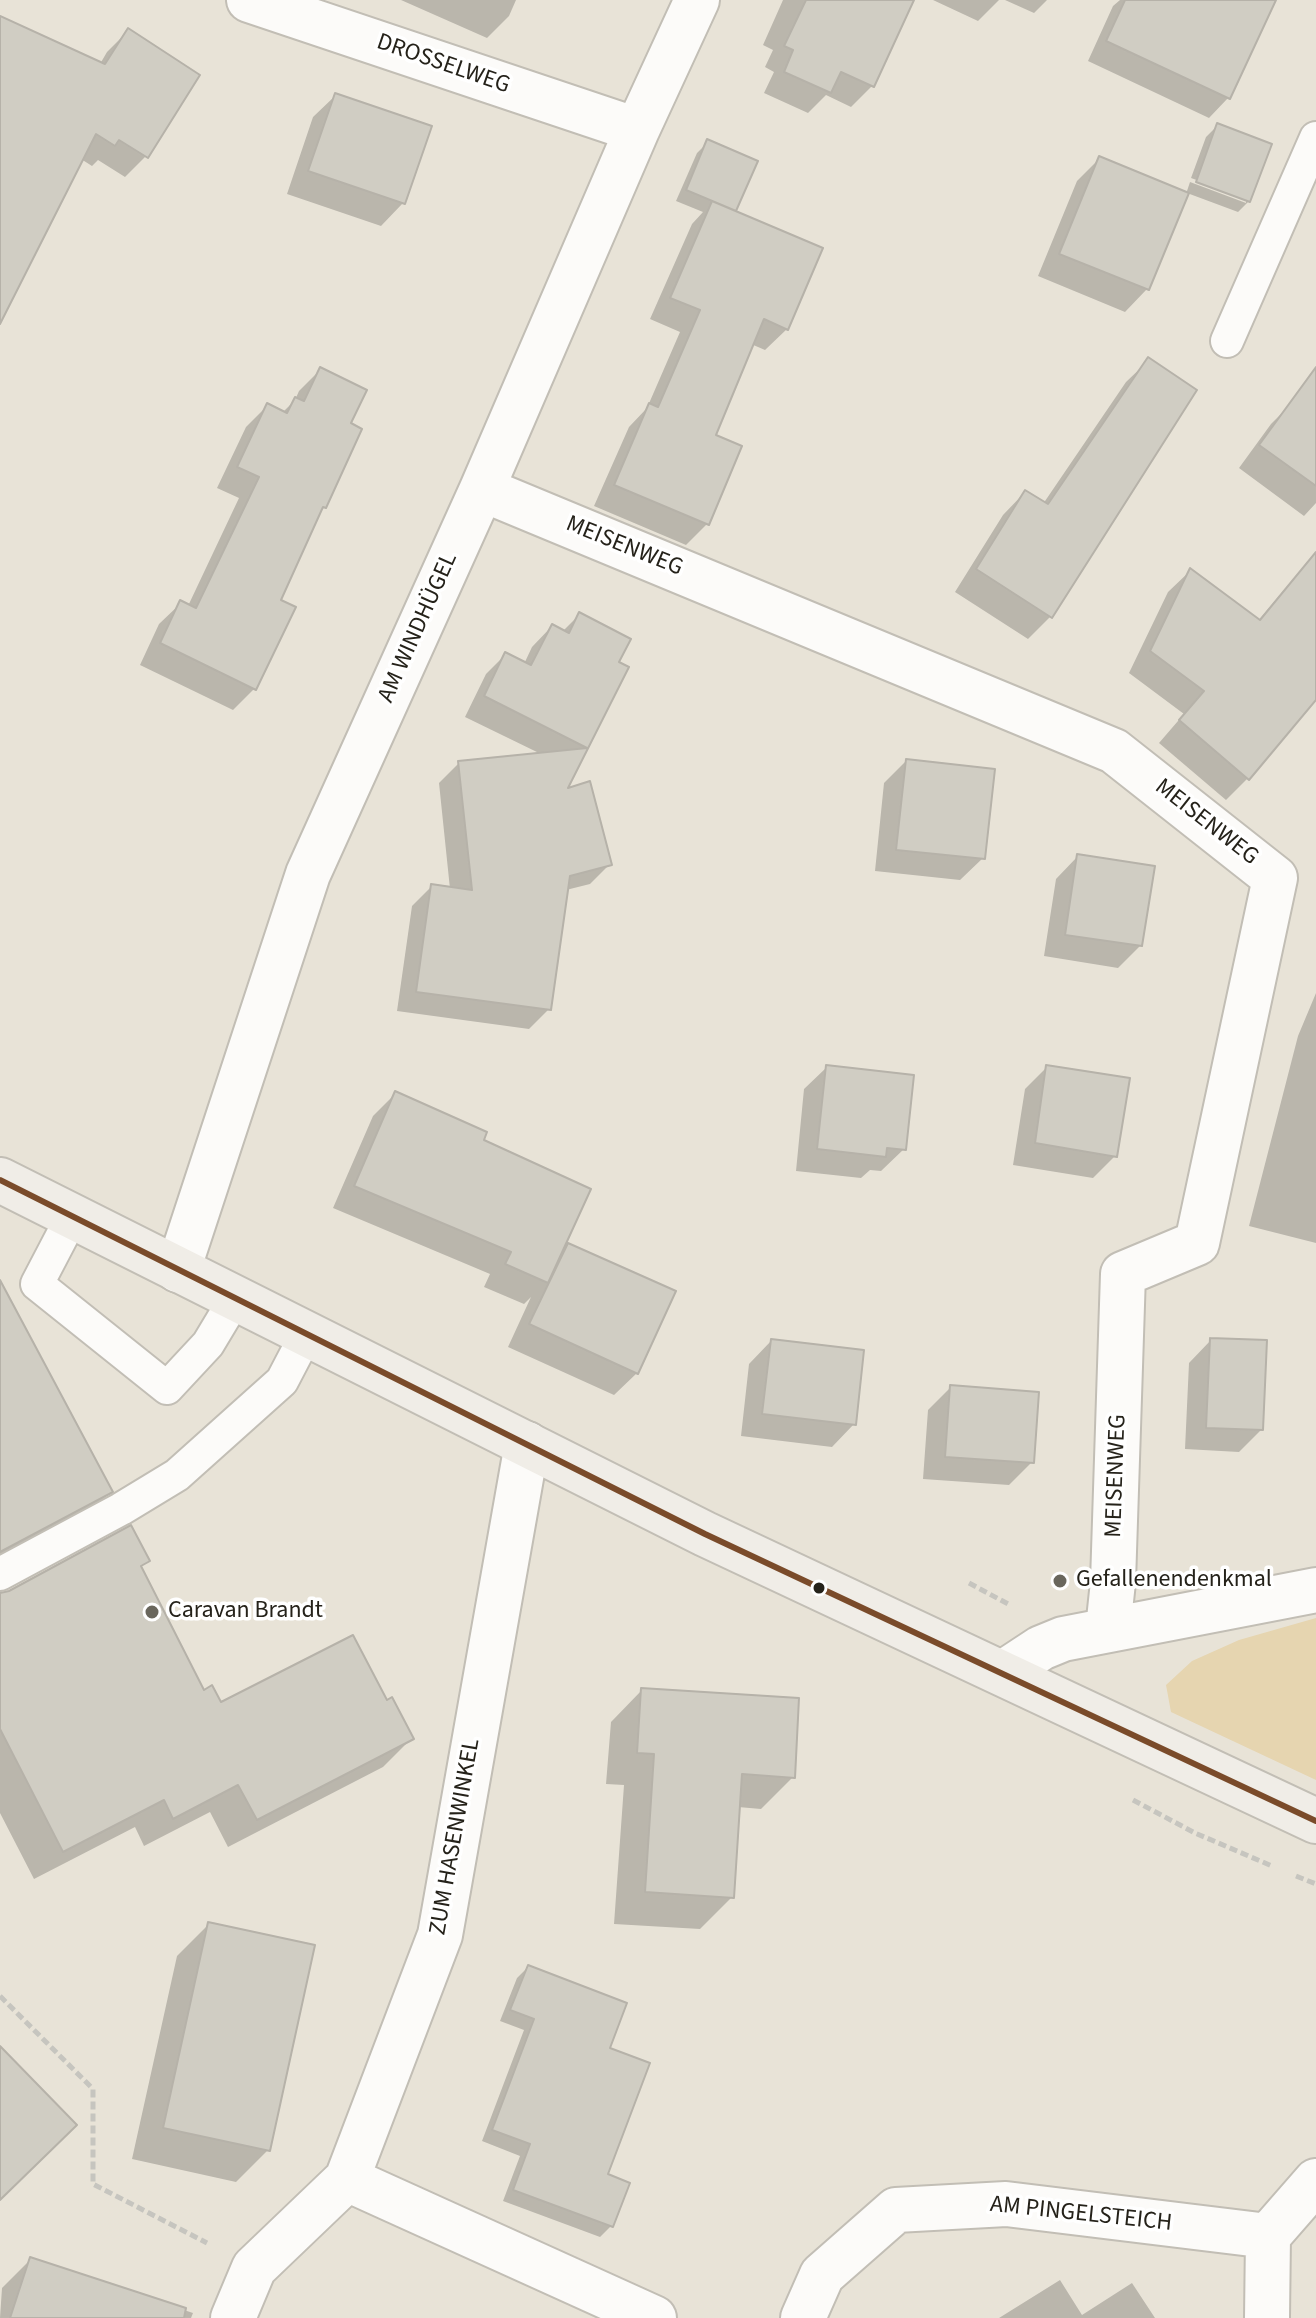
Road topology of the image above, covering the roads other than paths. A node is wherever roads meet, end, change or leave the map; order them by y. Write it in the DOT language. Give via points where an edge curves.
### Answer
graph roads {
  1 [pos="249,0"];
  2 [pos="697,0"];
  3 [pos="637,130"];
  4 [pos="1316,138"];
  5 [pos="1227,341"];
  6 [pos="482,489"];
  7 [pos="0,1180"];
  8 [pos="72,1217"];
  9 [pos="178,1270"];
  10 [pos="235,1299"];
  11 [pos="306,1335"];
  12 [pos="527,1444"];
  13 [pos="0,1574"];
  14 [pos="1316,1590"];
  15 [pos="1108,1629"];
  16 [pos="1003,1673"];
  17 [pos="1316,1821"];
  18 [pos="347,2179"];
  19 [pos="1316,2181"];
  20 [pos="1268,2236"];
  21 [pos="233,2318"];
  22 [pos="654,2318"];
  23 [pos="803,2318"];
  24 [pos="1267,2318"];
  1 -- 3 [label="street, DROSSELWEG"];
  2 -- 3 [label="street, AM WINDHÜGEL"];
  3 -- 6 [label="street, AM WINDHÜGEL"];
  4 -- 5 [label="lane"];
  6 -- 9 [label="street, AM WINDHÜGEL" via="308,874"];
  6 -- 15 [label="street, MEISENWEG" via="1114,751 1275,878 1197,1243 1123,1274"];
  7 -- 8 [label="main road"];
  8 -- 9 [label="main road"];
  8 -- 10 [label="lane" via="37,1284 167,1388 208,1344"];
  9 -- 10 [label="main road"];
  10 -- 11 [label="main road"];
  11 -- 12 [label="main road"];
  11 -- 13 [label="lane" via="282,1381 177,1475"];
  12 -- 16 [label="main road"];
  12 -- 18 [label="street, ZUM HASENWINKEL" via="440,1935"];
  14 -- 15 [label="street"];
  15 -- 16 [label="street" via="1041,1648"];
  16 -- 17 [label="main road"];
  18 -- 21 [label="street, ZUM HASENWINKEL" via="254,2268"];
  18 -- 22 [label="street"];
  19 -- 20 [label="street"];
  20 -- 23 [label="street, AM PINGELSTEICH" via="1006,2204 896,2210 822,2275"];
  20 -- 24 [label="street"];
}
